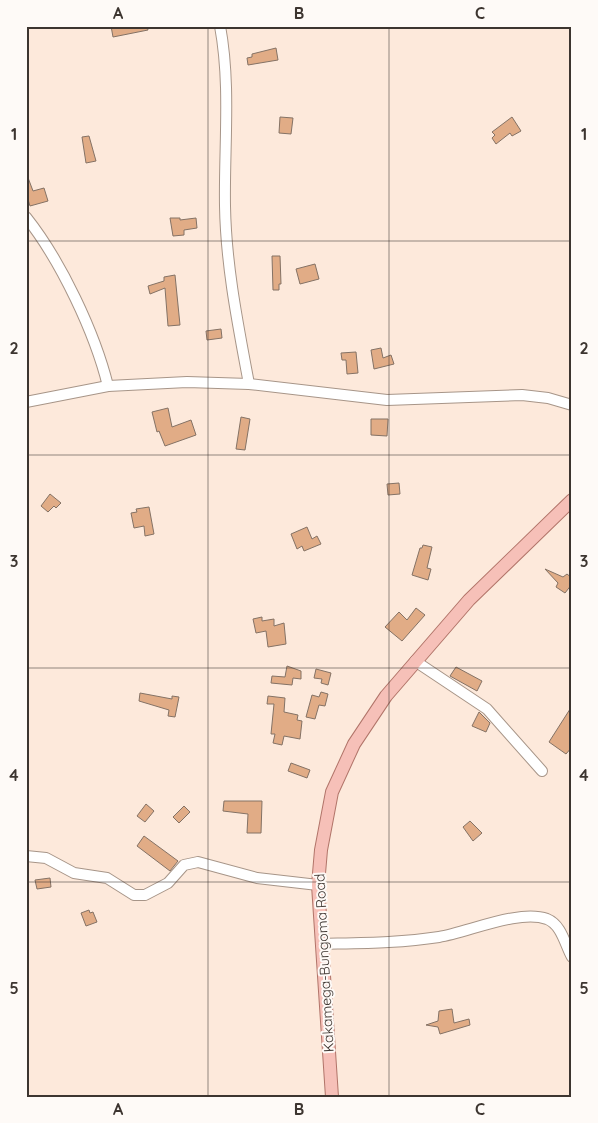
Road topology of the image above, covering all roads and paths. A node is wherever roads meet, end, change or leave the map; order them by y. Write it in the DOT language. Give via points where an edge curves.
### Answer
graph roads {
  1 [pos="220,26"];
  2 [pos="26,217"];
  3 [pos="249,384"];
  4 [pos="108,386"];
  5 [pos="26,402"];
  6 [pos="572,405"];
  7 [pos="572,500"];
  8 [pos="415,661"];
  9 [pos="542,771"];
  10 [pos="26,856"];
  11 [pos="318,886"];
  12 [pos="321,944"];
  13 [pos="572,957"];
  14 [pos="332,1097"];
  1 -- 3 [label="street" via="224,62 225,208 230,266"];
  2 -- 4 [label="street" via="79,305 102,360"];
  3 -- 4 [label="street" via="154,382"];
  3 -- 6 [label="street" via="387,400 522,394"];
  4 -- 5 [label="street"];
  7 -- 8 [label="main road, Kakamega-Bungoma Road" via="469,600"];
  8 -- 9 [label="street" via="487,709"];
  8 -- 11 [label="main road, Kakamega-Bungoma Road" via="386,696 343,766 332,792"];
  10 -- 11 [label="street" via="46,858 74,873 107,878 134,896 145,895 168,883 184,865 198,862 257,878"];
  11 -- 12 [label="main road, Kakamega-Bungoma Road"];
  12 -- 13 [label="street" via="390,943 468,932 504,919 539,918 547,920 560,931"];
  12 -- 14 [label="main road, Kakamega-Bungoma Road"];
}
